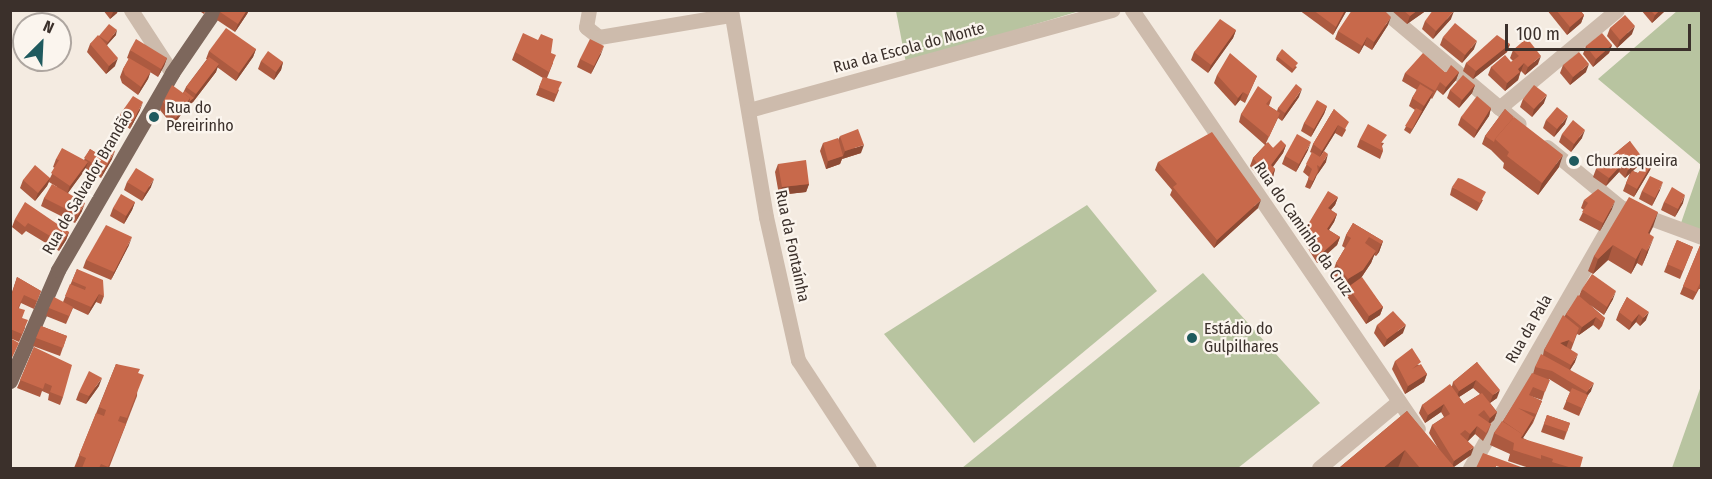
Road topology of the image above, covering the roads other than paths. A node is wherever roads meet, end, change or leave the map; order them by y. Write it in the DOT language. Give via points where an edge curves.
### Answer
graph roads {
  1 [pos="131,10"];
  2 [pos="215,10"];
  3 [pos="589,10"];
  4 [pos="1113,10"];
  5 [pos="1132,10"];
  6 [pos="1383,10"];
  7 [pos="1617,10"];
  8 [pos="731,13"];
  9 [pos="172,73"];
  10 [pos="1499,108"];
  11 [pos="749,110"];
  12 [pos="1620,207"];
  13 [pos="1701,237"];
  14 [pos="10,381"];
  15 [pos="1399,401"];
  16 [pos="1425,440"];
  17 [pos="869,468"];
  18 [pos="1319,468"];
  19 [pos="1470,468"];
  1 -- 9 [label="street"];
  2 -- 9 [label="main road, Rua de Salvador Brandão"];
  3 -- 8 [label="street" via="586,27 599,37"];
  4 -- 11 [label="street, Rua da Escola do Monte"];
  5 -- 15 [label="street, Rua do Caminho da Cruz"];
  6 -- 10 [label="street"];
  7 -- 10 [label="street"];
  8 -- 11 [label="street, Rua da Fontaínha"];
  9 -- 14 [label="main road, Rua de Salvador Brandão" via="58,270"];
  10 -- 12 [label="street"];
  11 -- 17 [label="street, Rua da Fontaínha" via="766,217 798,360"];
  12 -- 13 [label="street"];
  12 -- 19 [label="street, Rua da Pala"];
  15 -- 16 [label="street, Rua do Caminho da Cruz"];
  15 -- 18 [label="street"];
}
